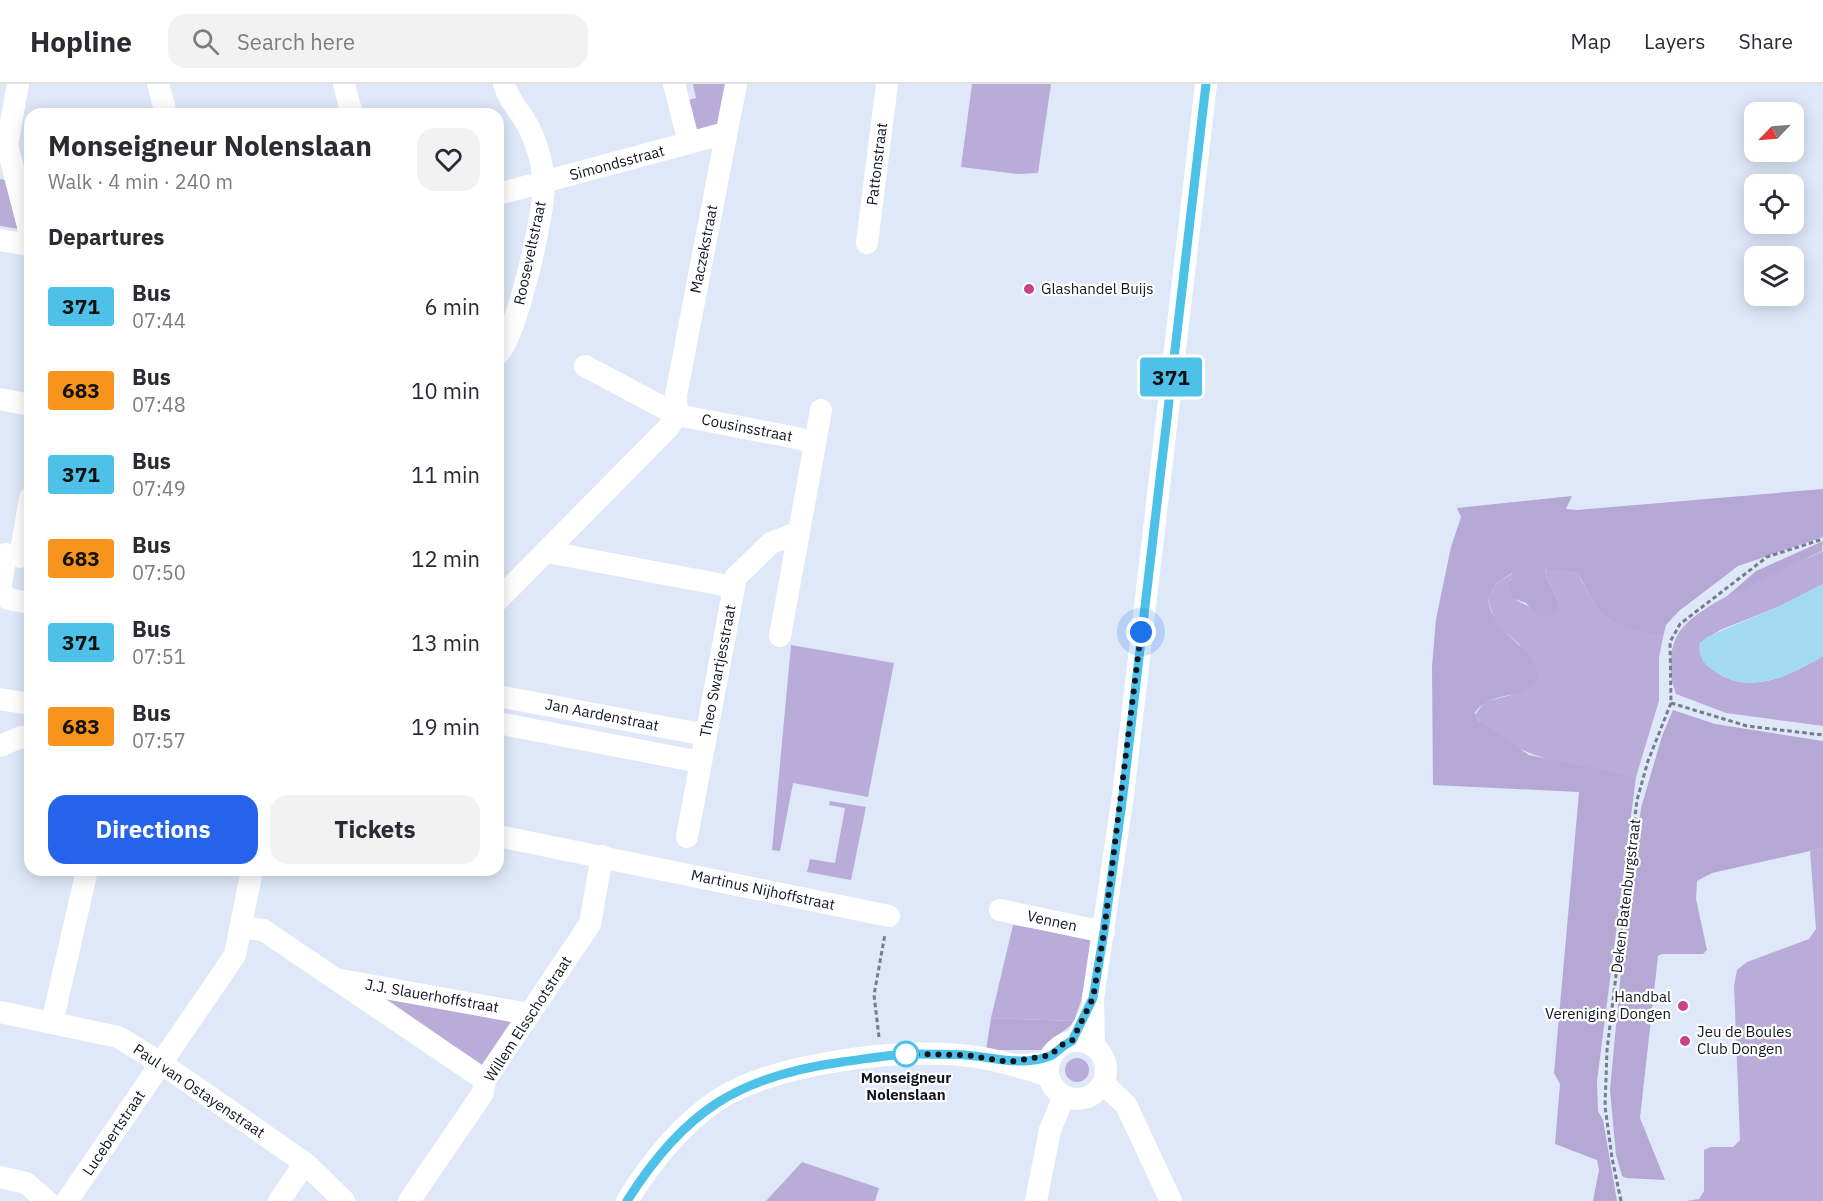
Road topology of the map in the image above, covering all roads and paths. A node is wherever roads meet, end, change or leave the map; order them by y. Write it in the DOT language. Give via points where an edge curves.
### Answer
graph roads {
  1 [pos="18,84"];
  2 [pos="158,84"];
  3 [pos="344,84"];
  4 [pos="504,84"];
  5 [pos="674,84"];
  6 [pos="736,84"];
  7 [pos="887,84"];
  8 [pos="1206,84"];
  9 [pos="164,108"];
  10 [pos="350,108"];
  11 [pos="726,133"];
  12 [pos="689,143"];
  13 [pos="544,182"];
  14 [pos="504,192"];
  15 [pos="24,211"];
  16 [pos="0,240"];
  17 [pos="867,243"];
  18 [pos="24,244"];
  19 [pos="504,344"];
  20 [pos="585,366"];
  21 [pos="0,399"];
  22 [pos="24,404"];
  23 [pos="821,410"];
  24 [pos="677,415"];
  25 [pos="815,444"];
  26 [pos="24,520"];
  27 [pos="799,532"];
  28 [pos="1823,539"];
  29 [pos="547,552"];
  30 [pos="14,556"];
  31 [pos="734,587"];
  32 [pos="504,594"];
  33 [pos="24,602"];
  34 [pos="780,636"];
  35 [pos="504,697"];
  36 [pos="0,699"];
  37 [pos="24,703"];
  38 [pos="1671,704"];
  39 [pos="504,724"];
  40 [pos="706,735"];
  41 [pos="1823,735"];
  42 [pos="24,737"];
  43 [pos="0,746"];
  44 [pos="700,762"];
  45 [pos="504,837"];
  46 [pos="687,837"];
  47 [pos="602,856"];
  48 [pos="86,876"];
  49 [pos="251,876"];
  50 [pos="1000,910"];
  51 [pos="889,916"];
  52 [pos="241,927"];
  53 [pos="1104,932"];
  54 [pos="336,980"];
  55 [pos="0,1012"];
  56 [pos="529,1014"];
  57 [pos="52,1023"];
  58 [pos="1083,1044"];
  59 [pos="883,1056"];
  60 [pos="161,1063"];
  61 [pos="1050,1066"];
  62 [pos="484,1080"];
  63 [pos="1103,1083"];
  64 [pos="1064,1096"];
  65 [pos="305,1163"];
  66 [pos="0,1177"];
  67 [pos="47,1201"];
  68 [pos="67,1201"];
  69 [pos="279,1201"];
  70 [pos="344,1201"];
  71 [pos="409,1201"];
  72 [pos="627,1201"];
  73 [pos="1036,1201"];
  74 [pos="1171,1201"];
  75 [pos="1621,1201"];
  1 -- 15 [label="street" via="7,145"];
  2 -- 9 [label="street"];
  3 -- 10 [label="street"];
  4 -- 13 [label="street, Rooseveltstraat" via="508,100 531,131"];
  5 -- 12 [label="street"];
  6 -- 11 [label="street, Maczekstraat"];
  7 -- 17 [label="street, Pattonstraat"];
  8 -- 53 [label="street"];
  11 -- 12 [label="street, Simondsstraat"];
  11 -- 24 [label="street, Maczekstraat" via="676,395"];
  12 -- 13 [label="street, Simondsstraat"];
  13 -- 14 [label="street, Simondsstraat"];
  13 -- 19 [label="street, Rooseveltstraat" via="536,235 513,328"];
  16 -- 18 [label="street"];
  20 -- 24 [label="street"];
  21 -- 22 [label="street"];
  23 -- 25 [label="street"];
  24 -- 25 [label="street, Cousinsstraat"];
  24 -- 29 [label="street"];
  25 -- 27 [label="street"];
  26 -- 30 [label="street"];
  27 -- 31 [label="street" via="771,543 735,578"];
  27 -- 34 [label="street"];
  28 -- 38 [label="path" via="1767,557 1680,624 1670,642"];
  29 -- 31 [label="street, Theo Swartjesstraat"];
  29 -- 32 [label="street"];
  30 -- 33 [label="street" via="0,590 8,599"];
  31 -- 40 [label="street, Theo Swartjesstraat"];
  35 -- 40 [label="street, Jan Aardenstraat"];
  36 -- 37 [label="street"];
  38 -- 41 [label="path" via="1747,726"];
  38 -- 75 [label="path, Deken Batenburgstraat" via="1648,761 1638,800 1607,1050 1605,1106"];
  39 -- 44 [label="street, Jan Aardenstraat"];
  40 -- 44 [label="street, Theo Swartjesstraat"];
  42 -- 43 [label="street"];
  44 -- 46 [label="street, Theo Swartjesstraat"];
  45 -- 47 [label="street, Martinus Nijhoffstraat"];
  47 -- 51 [label="street, Martinus Nijhoffstraat"];
  47 -- 56 [label="street, Willem Elsschotstraat" via="590,924"];
  48 -- 57 [label="street"];
  49 -- 52 [label="street, Lucebertstraat"];
  50 -- 53 [label="street, Vennen"];
  51 -- 59 [label="path" via="874,995"];
  52 -- 54 [label="street, J.J. Slauerhoffstraat" via="263,930"];
  52 -- 60 [label="street, Lucebertstraat" via="235,955"];
  53 -- 58 [label="street"];
  54 -- 56 [label="street, J.J. Slauerhoffstraat"];
  54 -- 62 [label="street, J.J. Slauerhoffstraat"];
  55 -- 57 [label="street, Paul van Ostayenstraat"];
  56 -- 62 [label="street, Willem Elsschotstraat"];
  57 -- 60 [label="street, Paul van Ostayenstraat" via="118,1037"];
  58 -- 61 [label="street" via="1061,1045"];
  58 -- 63 [label="street" via="1105,1061"];
  59 -- 61 [label="street" via="967,1055"];
  59 -- 72 [label="street" via="784,1073 723,1097 663,1151"];
  60 -- 65 [label="street, Paul van Ostayenstraat"];
  60 -- 68 [label="street, Lucebertstraat"];
  61 -- 64 [label="street" via="1053,1086"];
  62 -- 71 [label="street, Willem Elsschotstraat" via="483,1093"];
  63 -- 64 [label="street" via="1088,1097"];
  63 -- 74 [label="street" via="1126,1105"];
  64 -- 73 [label="street" via="1050,1130"];
  65 -- 69 [label="street"];
  65 -- 70 [label="street, Paul van Ostayenstraat"];
  66 -- 67 [label="street" via="26,1183"];
}
